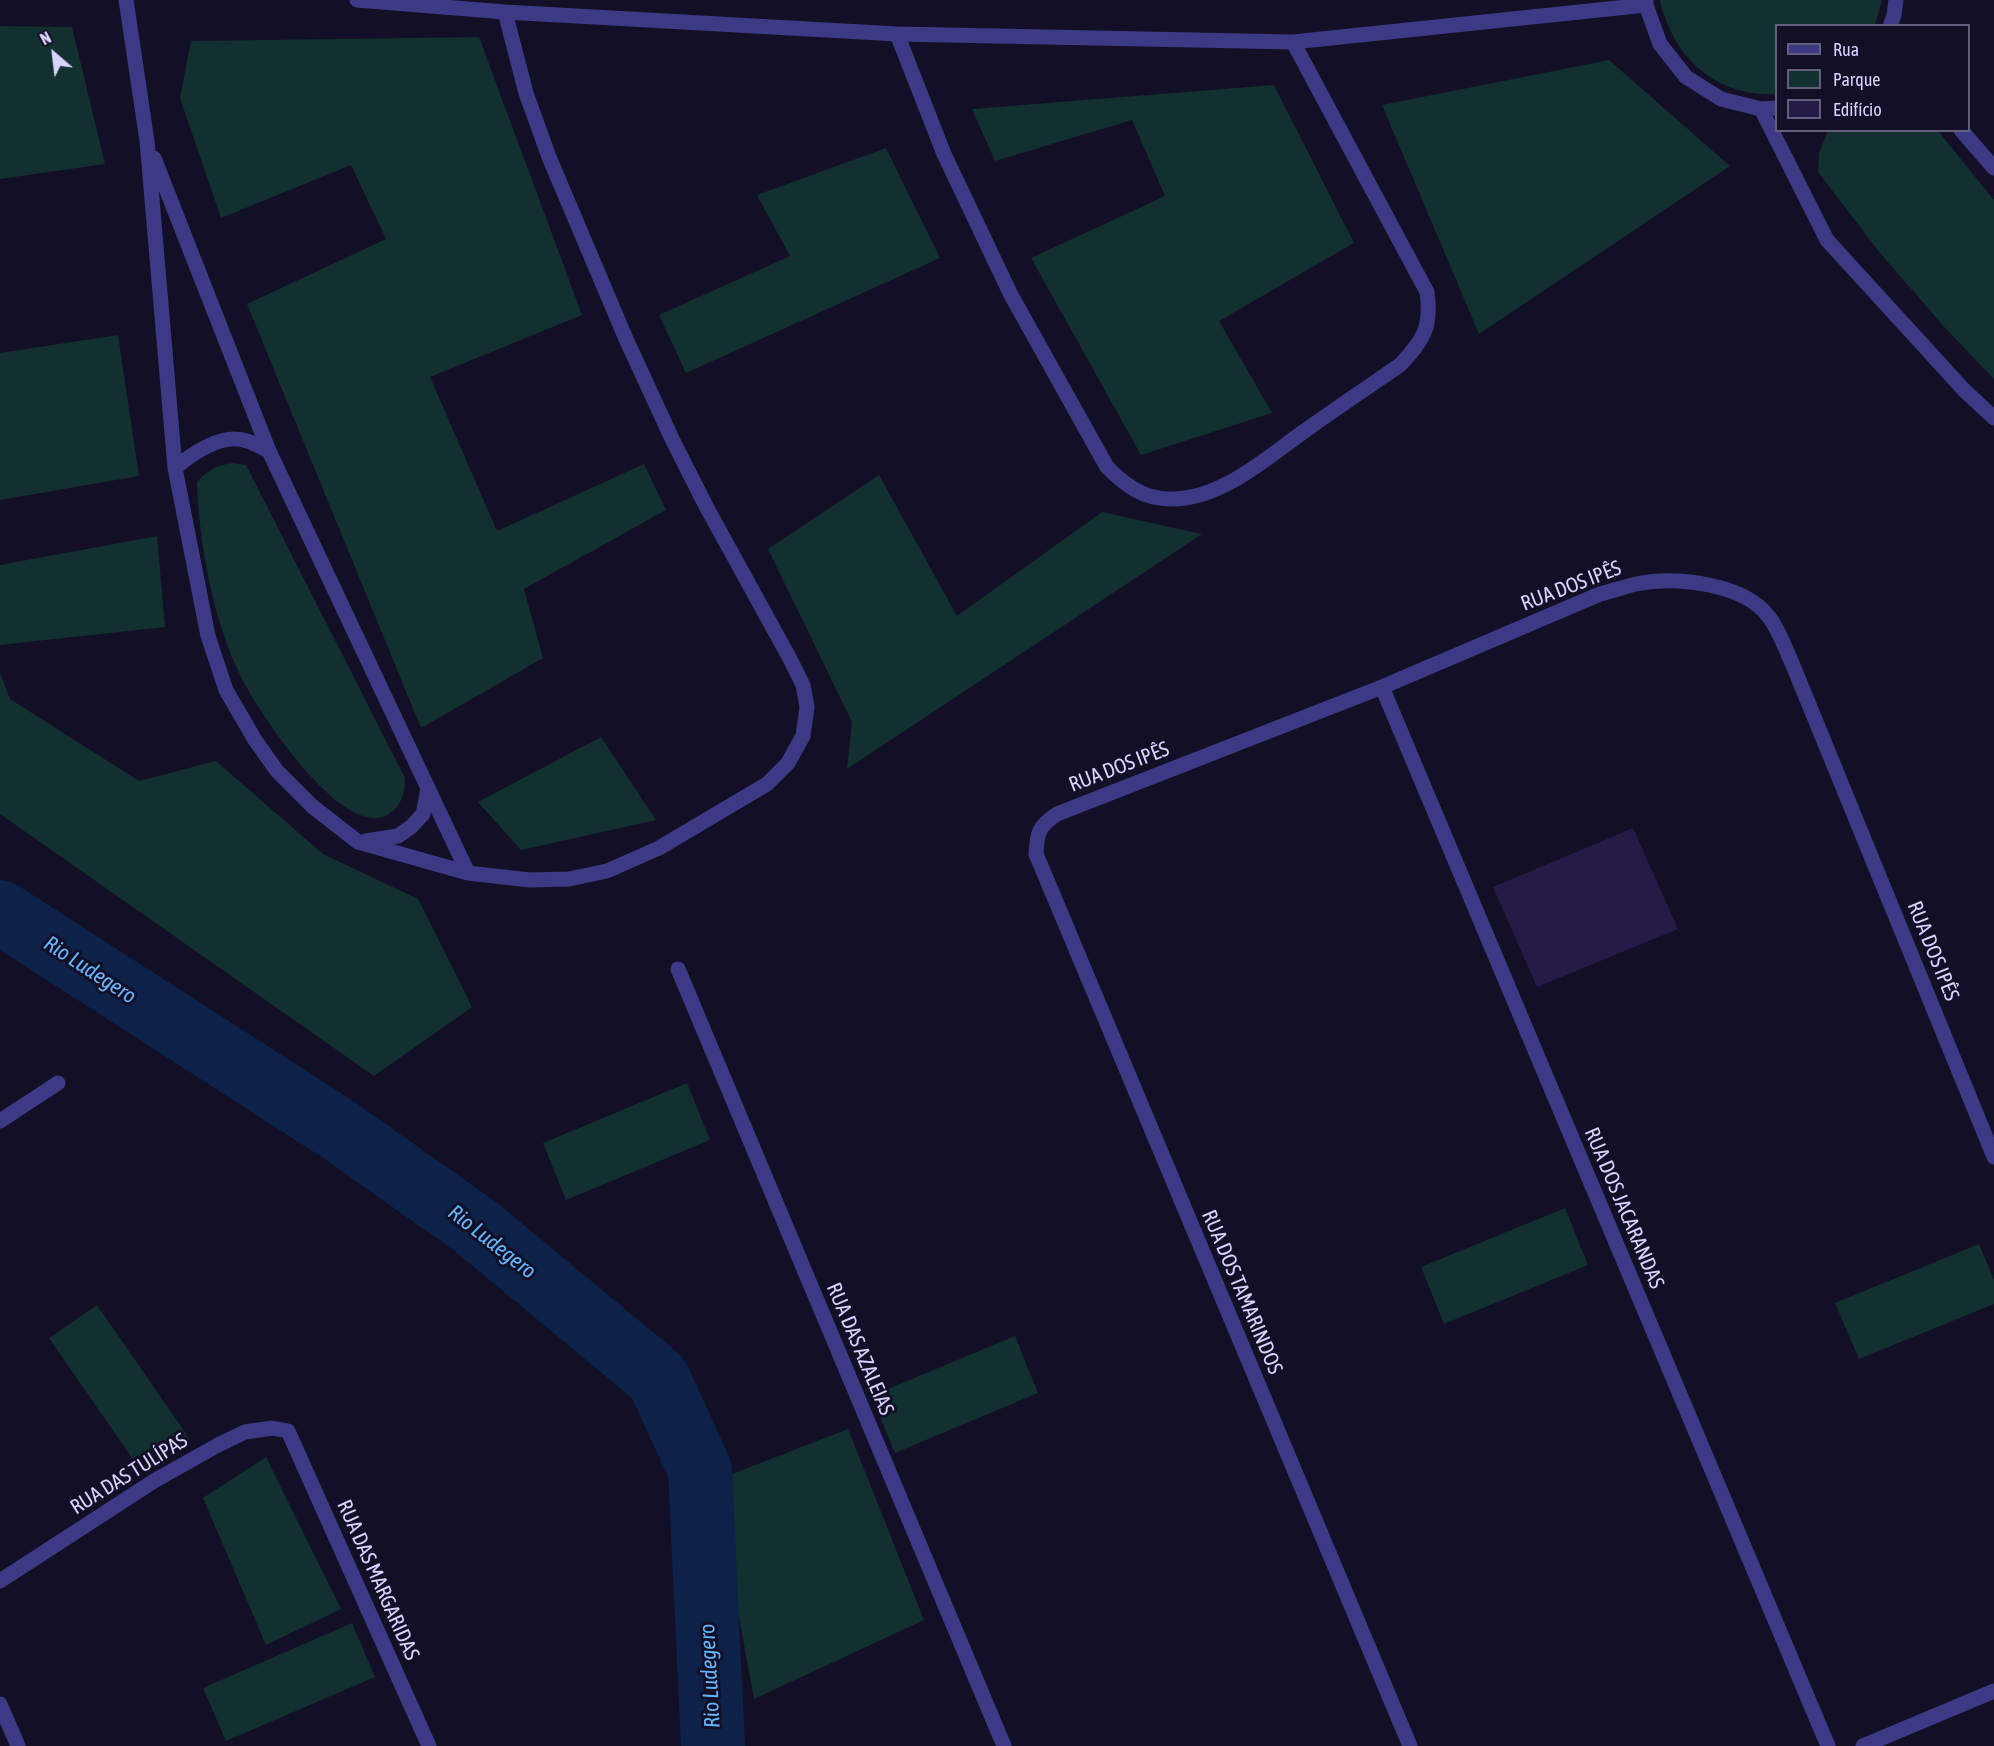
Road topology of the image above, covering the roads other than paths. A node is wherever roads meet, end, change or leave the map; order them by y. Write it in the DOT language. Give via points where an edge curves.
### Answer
graph roads {
  1 [pos="126,0"];
  2 [pos="357,0"];
  3 [pos="1896,0"];
  4 [pos="1646,2"];
  5 [pos="505,12"];
  6 [pos="1891,24"];
  7 [pos="897,34"];
  8 [pos="1293,42"];
  9 [pos="1769,108"];
  10 [pos="1780,132"];
  11 [pos="1962,132"];
  12 [pos="147,141"];
  13 [pos="1994,168"];
  14 [pos="1994,418"];
  15 [pos="269,451"];
  16 [pos="175,468"];
  17 [pos="1382,687"];
  18 [pos="428,789"];
  19 [pos="358,842"];
  20 [pos="1035,854"];
  21 [pos="468,873"];
  22 [pos="678,969"];
  23 [pos="58,1083"];
  24 [pos="0,1121"];
  25 [pos="1994,1157"];
  26 [pos="288,1431"];
  27 [pos="0,1581"];
  28 [pos="1994,1692"];
  29 [pos="0,1704"];
  30 [pos="18,1746"];
  31 [pos="429,1746"];
  32 [pos="1004,1746"];
  33 [pos="1410,1746"];
  34 [pos="1828,1746"];
  35 [pos="1863,1746"];
  1 -- 12 [label="street"];
  2 -- 5 [label="street"];
  3 -- 6 [label="street"];
  4 -- 8 [label="street"];
  4 -- 9 [label="street" via="1660,44 1686,77 1721,99"];
  5 -- 7 [label="street"];
  5 -- 21 [label="street" via="526,93 549,157 626,339 707,508 803,685 807,707 803,736 788,763 767,784 659,848 607,871 568,879 530,880"];
  7 -- 8 [label="street"];
  7 -- 8 [label="street" via="944,154 1011,295 1107,467 1125,485 1152,497 1171,499 1204,494 1236,478 1400,365 1419,344 1427,324 1427,292"];
  10 -- 14 [label="street" via="1827,240"];
  11 -- 13 [label="street"];
  12 -- 15 [label="street"];
  12 -- 16 [label="street"];
  15 -- 16 [label="street" via="246,440 228,439 191,454"];
  15 -- 18 [label="street"];
  16 -- 19 [label="street" via="207,636 226,690 277,771 312,806"];
  17 -- 20 [label="street, RUA DOS IPÊS" via="1057,814 1036,834"];
  17 -- 25 [label="street, RUA DOS IPÊS" via="1600,594 1638,584 1677,581 1717,586 1748,599 1769,616 1792,663"];
  17 -- 34 [label="street, RUA DOS JACARANDAS"];
  18 -- 19 [label="street" via="423,814 411,827 398,836"];
  18 -- 21 [label="street"];
  19 -- 21 [label="street"];
  20 -- 33 [label="street, RUA DOS TAMARINDOS"];
  22 -- 32 [label="street, RUA DAS AZALEIAS"];
  23 -- 24 [label="street"];
  26 -- 27 [label="street, RUA DAS TULÍPAS" via="272,1428 245,1432 218,1445 154,1481"];
  26 -- 31 [label="street, RUA DAS MARGARIDAS"];
  28 -- 35 [label="street"];
  29 -- 30 [label="street"];
}
